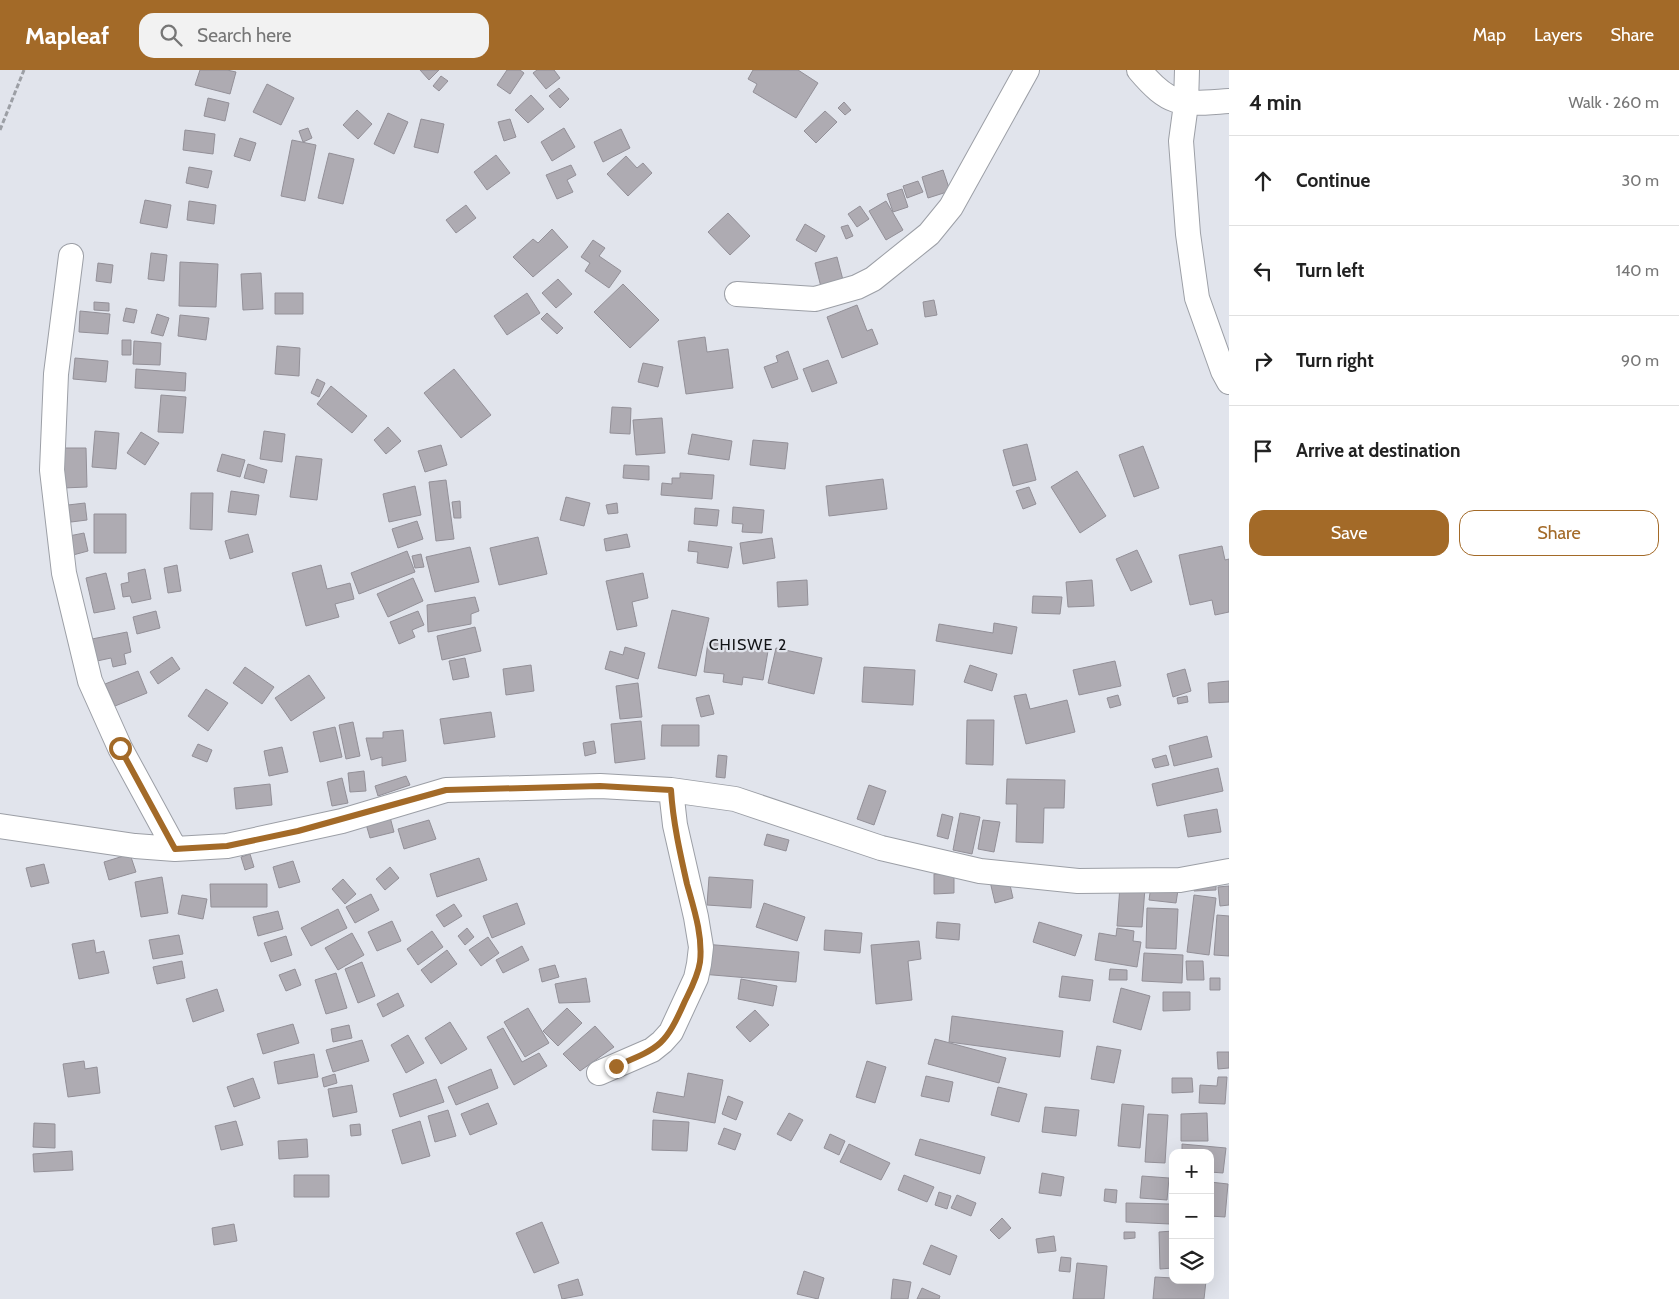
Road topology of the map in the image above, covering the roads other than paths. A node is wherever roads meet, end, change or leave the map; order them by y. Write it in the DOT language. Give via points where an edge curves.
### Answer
graph roads {
  1 [pos="1027,70"];
  2 [pos="1139,70"];
  3 [pos="1186,70"];
  4 [pos="1229,101"];
  5 [pos="1186,104"];
  6 [pos="71,256"];
  7 [pos="737,294"];
  8 [pos="1229,382"];
  9 [pos="671,790"];
  10 [pos="0,826"];
  11 [pos="175,849"];
  12 [pos="1229,871"];
  13 [pos="599,1074"];
  1 -- 7 [label="street" via="950,207 929,234 873,279 815,299"];
  2 -- 5 [label="street" via="1155,89"];
  3 -- 5 [label="street"];
  4 -- 5 [label="street"];
  5 -- 8 [label="street" via="1181,141 1197,298"];
  6 -- 11 [label="street" via="56,374 52,470 64,573 90,681 120,748"];
  9 -- 11 [label="street" via="600,786 446,790 298,831 227,846"];
  9 -- 12 [label="street" via="748,802 881,848 980,871 1078,880 1180,880"];
  9 -- 13 [label="street" via="674,825 701,947 696,978 671,1032 662,1042 652,1050"];
  10 -- 11 [label="street"];
}
